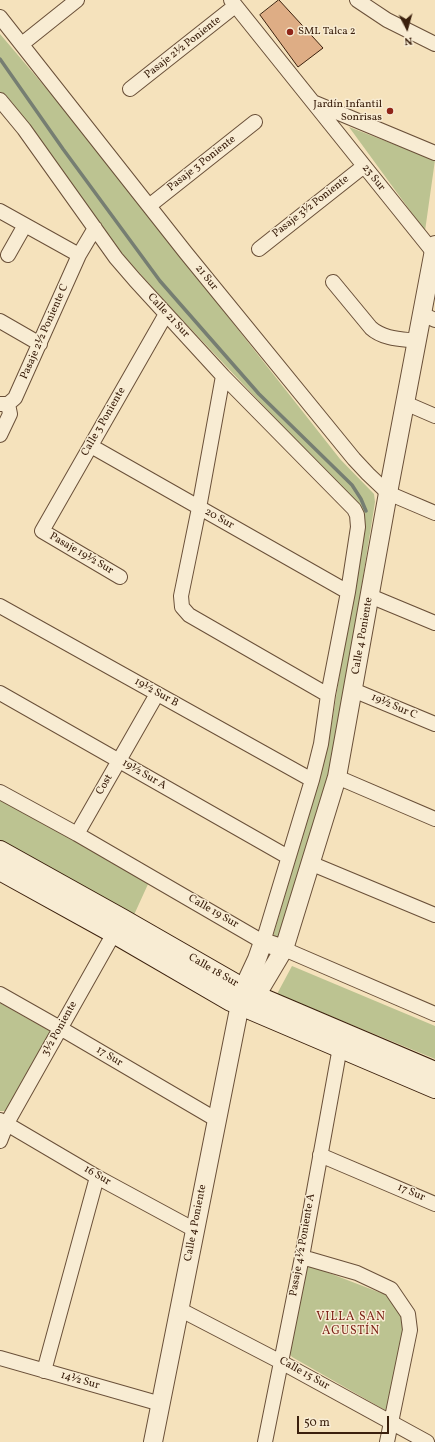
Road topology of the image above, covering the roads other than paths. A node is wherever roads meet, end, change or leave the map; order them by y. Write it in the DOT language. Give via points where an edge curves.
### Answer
graph roads {
  1 [pos="77,0"];
  2 [pos="357,0"];
  3 [pos="233,3"];
  4 [pos="0,17"];
  5 [pos="22,44"];
  6 [pos="435,44"];
  7 [pos="130,89"];
  8 [pos="0,100"];
  9 [pos="313,102"];
  10 [pos="255,122"];
  11 [pos="435,153"];
  12 [pos="364,166"];
  13 [pos="149,206"];
  14 [pos="0,211"];
  15 [pos="25,225"];
  16 [pos="95,228"];
  17 [pos="259,249"];
  18 [pos="434,249"];
  19 [pos="8,255"];
  20 [pos="79,255"];
  21 [pos="333,282"];
  22 [pos="166,314"];
  23 [pos="429,317"];
  24 [pos="0,321"];
  25 [pos="417,341"];
  26 [pos="40,344"];
  27 [pos="222,376"];
  28 [pos="405,403"];
  29 [pos="4,404"];
  30 [pos="435,416"];
  31 [pos="0,436"];
  32 [pos="91,446"];
  33 [pos="388,493"];
  34 [pos="198,508"];
  35 [pos="435,513"];
  36 [pos="357,515"];
  37 [pos="42,531"];
  38 [pos="120,577"];
  39 [pos="348,592"];
  40 [pos="370,596"];
  41 [pos="0,606"];
  42 [pos="435,624"];
  43 [pos="353,690"];
  44 [pos="0,693"];
  45 [pos="157,694"];
  46 [pos="328,695"];
  47 [pos="435,724"];
  48 [pos="119,761"];
  49 [pos="337,777"];
  50 [pos="312,780"];
  51 [pos="0,792"];
  52 [pos="435,819"];
  53 [pos="77,834"];
  54 [pos="0,851"];
  55 [pos="288,857"];
  56 [pos="310,862"];
  57 [pos="0,870"];
  58 [pos="435,915"];
  59 [pos="118,926"];
  60 [pos="263,942"];
  61 [pos="284,949"];
  62 [pos="0,994"];
  63 [pos="246,997"];
  64 [pos="435,1014"];
  65 [pos="60,1028"];
  66 [pos="340,1048"];
  67 [pos="435,1072"];
  68 [pos="435,1088"];
  69 [pos="216,1120"];
  70 [pos="4,1121"];
  71 [pos="0,1141"];
  72 [pos="320,1155"];
  73 [pos="97,1177"];
  74 [pos="435,1204"];
  75 [pos="195,1230"];
  76 [pos="302,1257"];
  77 [pos="179,1309"];
  78 [pos="0,1358"];
  79 [pos="281,1362"];
  80 [pos="44,1371"];
  81 [pos="161,1404"];
  82 [pos="391,1422"];
  83 [pos="153,1442"];
  84 [pos="266,1442"];
  85 [pos="387,1442"];
  86 [pos="427,1442"];
  1 -- 5 [label="street"];
  2 -- 6 [label="street" via="388,20"];
  3 -- 7 [label="street, Pasaje 2½ Poniente"];
  3 -- 9 [label="street, 23 Sur"];
  4 -- 5 [label="street, 21 Sur"];
  5 -- 13 [label="street, 21 Sur"];
  8 -- 16 [label="street, Calle 21 Sur" via="24,128"];
  9 -- 11 [label="street, 23 Sur"];
  9 -- 12 [label="street, 23 Sur"];
  10 -- 13 [label="street, Pasaje 3 Poniente"];
  12 -- 17 [label="street, Pasaje 3½ Poniente"];
  12 -- 18 [label="street, 23 Sur"];
  13 -- 33 [label="street, 21 Sur" via="354,458"];
  14 -- 15 [label="street"];
  15 -- 19 [label="street"];
  15 -- 20 [label="street"];
  16 -- 20 [label="street, Pasaje 2½ Poniente C"];
  16 -- 22 [label="street, Calle 21 Sur" via="116,258"];
  18 -- 23 [label="street, Calle 4 Poniente"];
  20 -- 26 [label="street, Pasaje 2½ Poniente C"];
  21 -- 25 [label="street" via="378,333 386,337"];
  22 -- 27 [label="street, Calle 21 Sur"];
  22 -- 32 [label="street, Calle 3 Poniente"];
  23 -- 25 [label="street, Calle 4 Poniente"];
  24 -- 26 [label="street"];
  25 -- 28 [label="street, Calle 4 Poniente"];
  26 -- 29 [label="street, Pasaje 2½ Poniente C" via="15,398"];
  27 -- 34 [label="street"];
  27 -- 36 [label="street, Calle 21 Sur"];
  28 -- 30 [label="street"];
  28 -- 33 [label="street, Calle 4 Poniente"];
  29 -- 31 [label="street, Pasaje 2½ Poniente C" via="10,414"];
  32 -- 34 [label="street, 20 Sur"];
  32 -- 37 [label="street, Calle 3 Poniente"];
  33 -- 35 [label="street, 21 Sur"];
  33 -- 40 [label="street, Calle 4 Poniente"];
  34 -- 39 [label="street, 20 Sur"];
  34 -- 46 [label="street" via="180,600 183,610"];
  36 -- 39 [label="street, Calle 4 Poniente" via="358,527"];
  37 -- 38 [label="street, Pasaje 19½ Sur"];
  39 -- 46 [label="street, Calle 4 Poniente"];
  40 -- 42 [label="street"];
  40 -- 43 [label="street, Calle 4 Poniente"];
  41 -- 45 [label="street, 19½ Sur B"];
  43 -- 47 [label="street, 19½ Sur C"];
  43 -- 49 [label="street, Calle 4 Poniente"];
  44 -- 48 [label="street, 19½ Sur A"];
  45 -- 48 [label="street, Cost"];
  45 -- 50 [label="street, 19½ Sur B"];
  46 -- 50 [label="street, Calle 4 Poniente" via="321,744"];
  48 -- 53 [label="street, Cost"];
  48 -- 55 [label="street, 19½ Sur A"];
  49 -- 52 [label="street"];
  49 -- 56 [label="street, Calle 4 Poniente"];
  50 -- 55 [label="street, Calle 4 Poniente"];
  51 -- 53 [label="street, Calle 19 Sur"];
  53 -- 60 [label="street, Calle 19 Sur"];
  54 -- 59 [label="main road, Calle 18 Sur"];
  55 -- 60 [label="street, Calle 4 Poniente"];
  56 -- 58 [label="street"];
  56 -- 61 [label="street, Calle 4 Poniente"];
  57 -- 59 [label="main road, Calle 18 Sur"];
  59 -- 63 [label="main road, Calle 18 Sur"];
  59 -- 65 [label="street, 3½ Poniente"];
  60 -- 61 [label="street, Calle 19 Sur"];
  60 -- 63 [label="street, Calle 4 Poniente"];
  61 -- 63 [label="street, Calle 4 Poniente"];
  61 -- 64 [label="street, Calle 19 Sur"];
  62 -- 65 [label="street, 17 Sur"];
  63 -- 66 [label="main road, Calle 18 Sur"];
  63 -- 67 [label="main road, Calle 18 Sur"];
  63 -- 69 [label="street, Calle 4 Poniente"];
  65 -- 69 [label="street, 17 Sur"];
  65 -- 70 [label="street, 3½ Poniente"];
  66 -- 68 [label="main road, Calle 18 Sur"];
  66 -- 72 [label="street, Pasaje 4½ Poniente A"];
  69 -- 75 [label="street, Calle 4 Poniente"];
  70 -- 71 [label="street, 3½ Poniente"];
  70 -- 73 [label="street, 16 Sur"];
  72 -- 74 [label="street, 17 Sur"];
  72 -- 76 [label="street, Pasaje 4½ Poniente A"];
  73 -- 75 [label="street, 16 Sur"];
  73 -- 80 [label="street"];
  75 -- 77 [label="street, Calle 4 Poniente"];
  76 -- 79 [label="street, Pasaje 4½ Poniente A"];
  76 -- 82 [label="street" via="357,1273 391,1289 408,1314 410,1330"];
  77 -- 79 [label="street, Calle 15 Sur"];
  77 -- 81 [label="street, Calle 4 Poniente"];
  78 -- 80 [label="street, 14½ Sur"];
  79 -- 82 [label="street, Calle 15 Sur"];
  79 -- 84 [label="street, Pasaje 4½ Poniente A"];
  80 -- 81 [label="street, 14½ Sur"];
  81 -- 83 [label="street, Calle 4 Poniente"];
  82 -- 85 [label="street"];
  82 -- 86 [label="street, Calle 15 Sur"];
}
